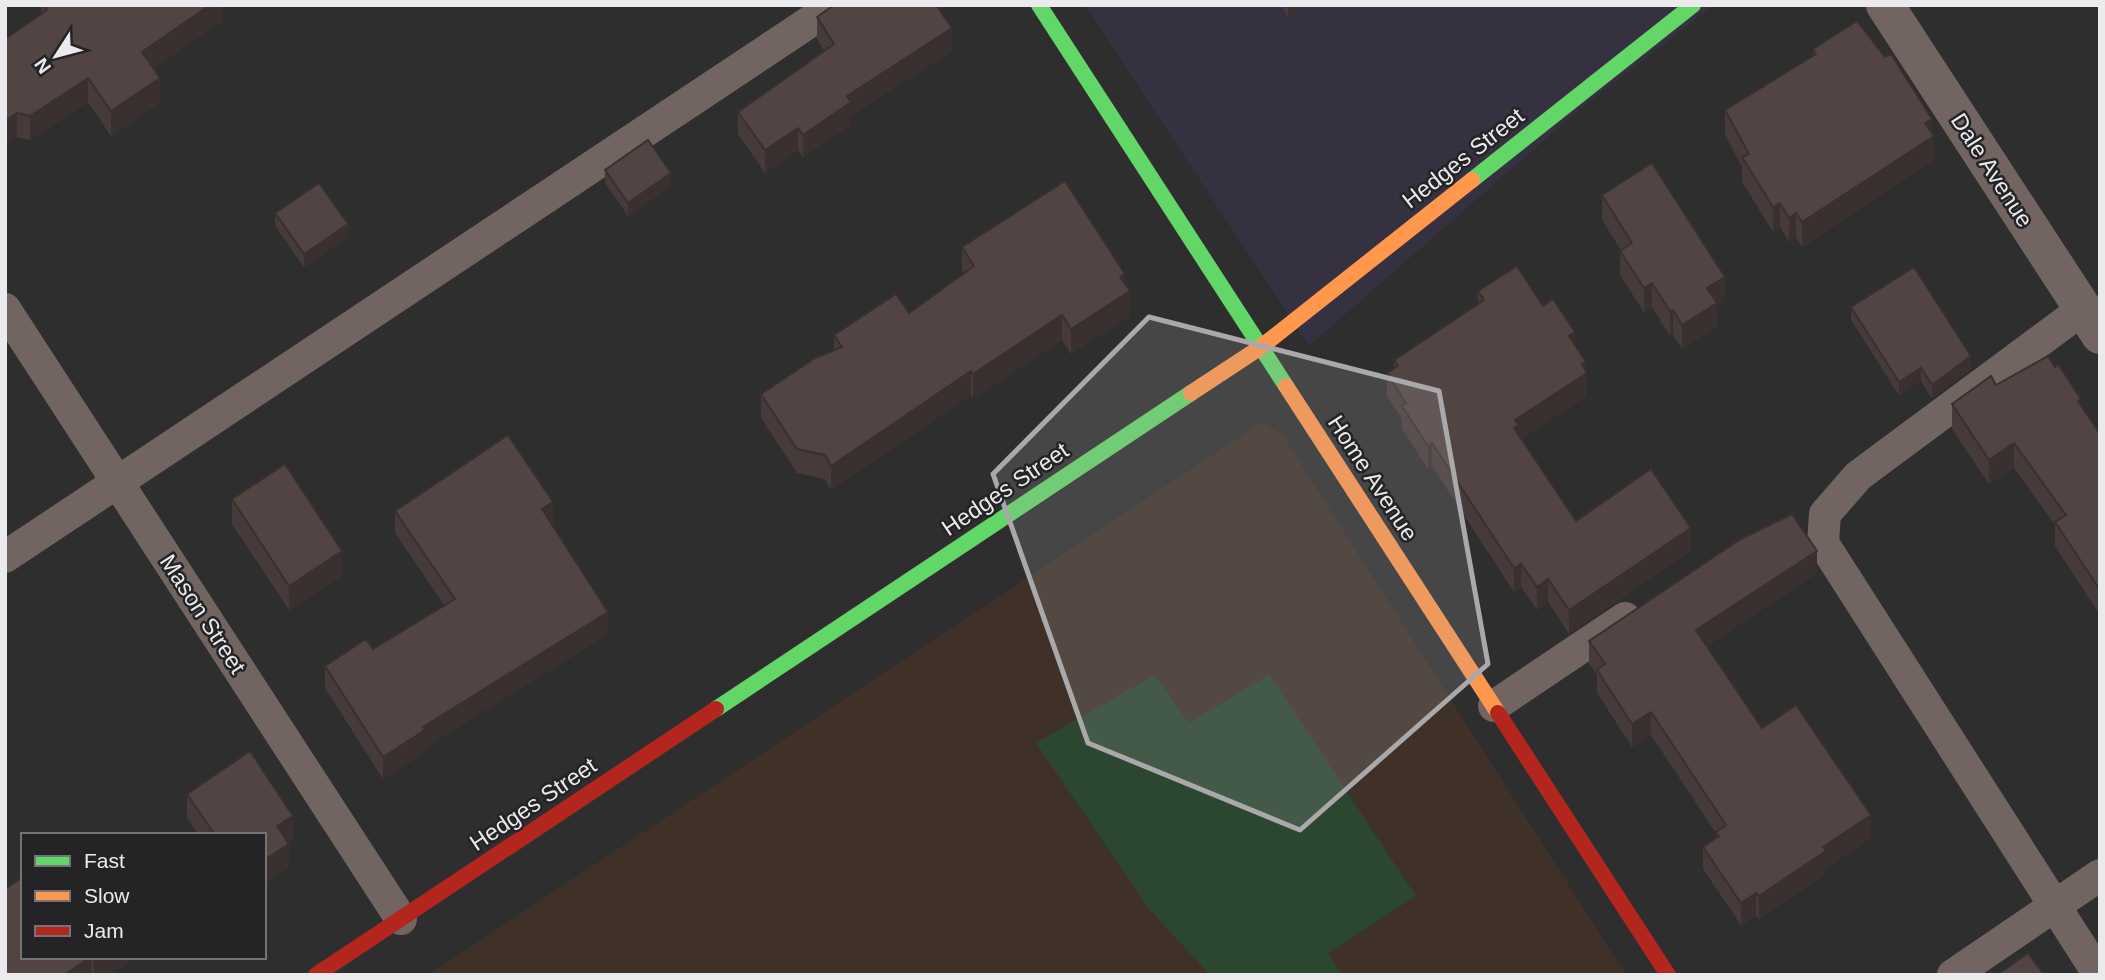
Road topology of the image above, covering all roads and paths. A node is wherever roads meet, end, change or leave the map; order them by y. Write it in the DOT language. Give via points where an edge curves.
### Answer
graph roads {
  1 [pos="835,5"];
  2 [pos="1040,5"];
  3 [pos="1693,5"];
  4 [pos="1885,5"];
  5 [pos="5,309"];
  6 [pos="2091,322"];
  7 [pos="1261,347"];
  8 [pos="117,482"];
  9 [pos="5,557"];
  10 [pos="1651,600"];
  11 [pos="1494,706"];
  12 [pos="2100,875"];
  13 [pos="2054,906"];
  14 [pos="401,919"];
  15 [pos="316,975"];
  16 [pos="1668,975"];
  17 [pos="1953,975"];
  18 [pos="2099,975"];
  1 -- 8 [label="lane"];
  2 -- 7 [label="street, Home Avenue"];
  3 -- 7 [label="street, Hedges Street"];
  4 -- 6 [label="street, Dale Avenue"];
  5 -- 8 [label="lane, Mason Street"];
  6 -- 13 [label="lane" via="1858,476 1811,515 1823,543"];
  7 -- 11 [label="street, Home Avenue"];
  7 -- 14 [label="street, Hedges Street"];
  8 -- 9 [label="lane"];
  8 -- 14 [label="lane, Mason Street"];
  10 -- 11 [label="lane"];
  11 -- 16 [label="street, Home Avenue"];
  12 -- 13 [label="lane"];
  13 -- 17 [label="lane"];
  13 -- 18 [label="lane"];
  14 -- 15 [label="street, Hedges Street"];
}
